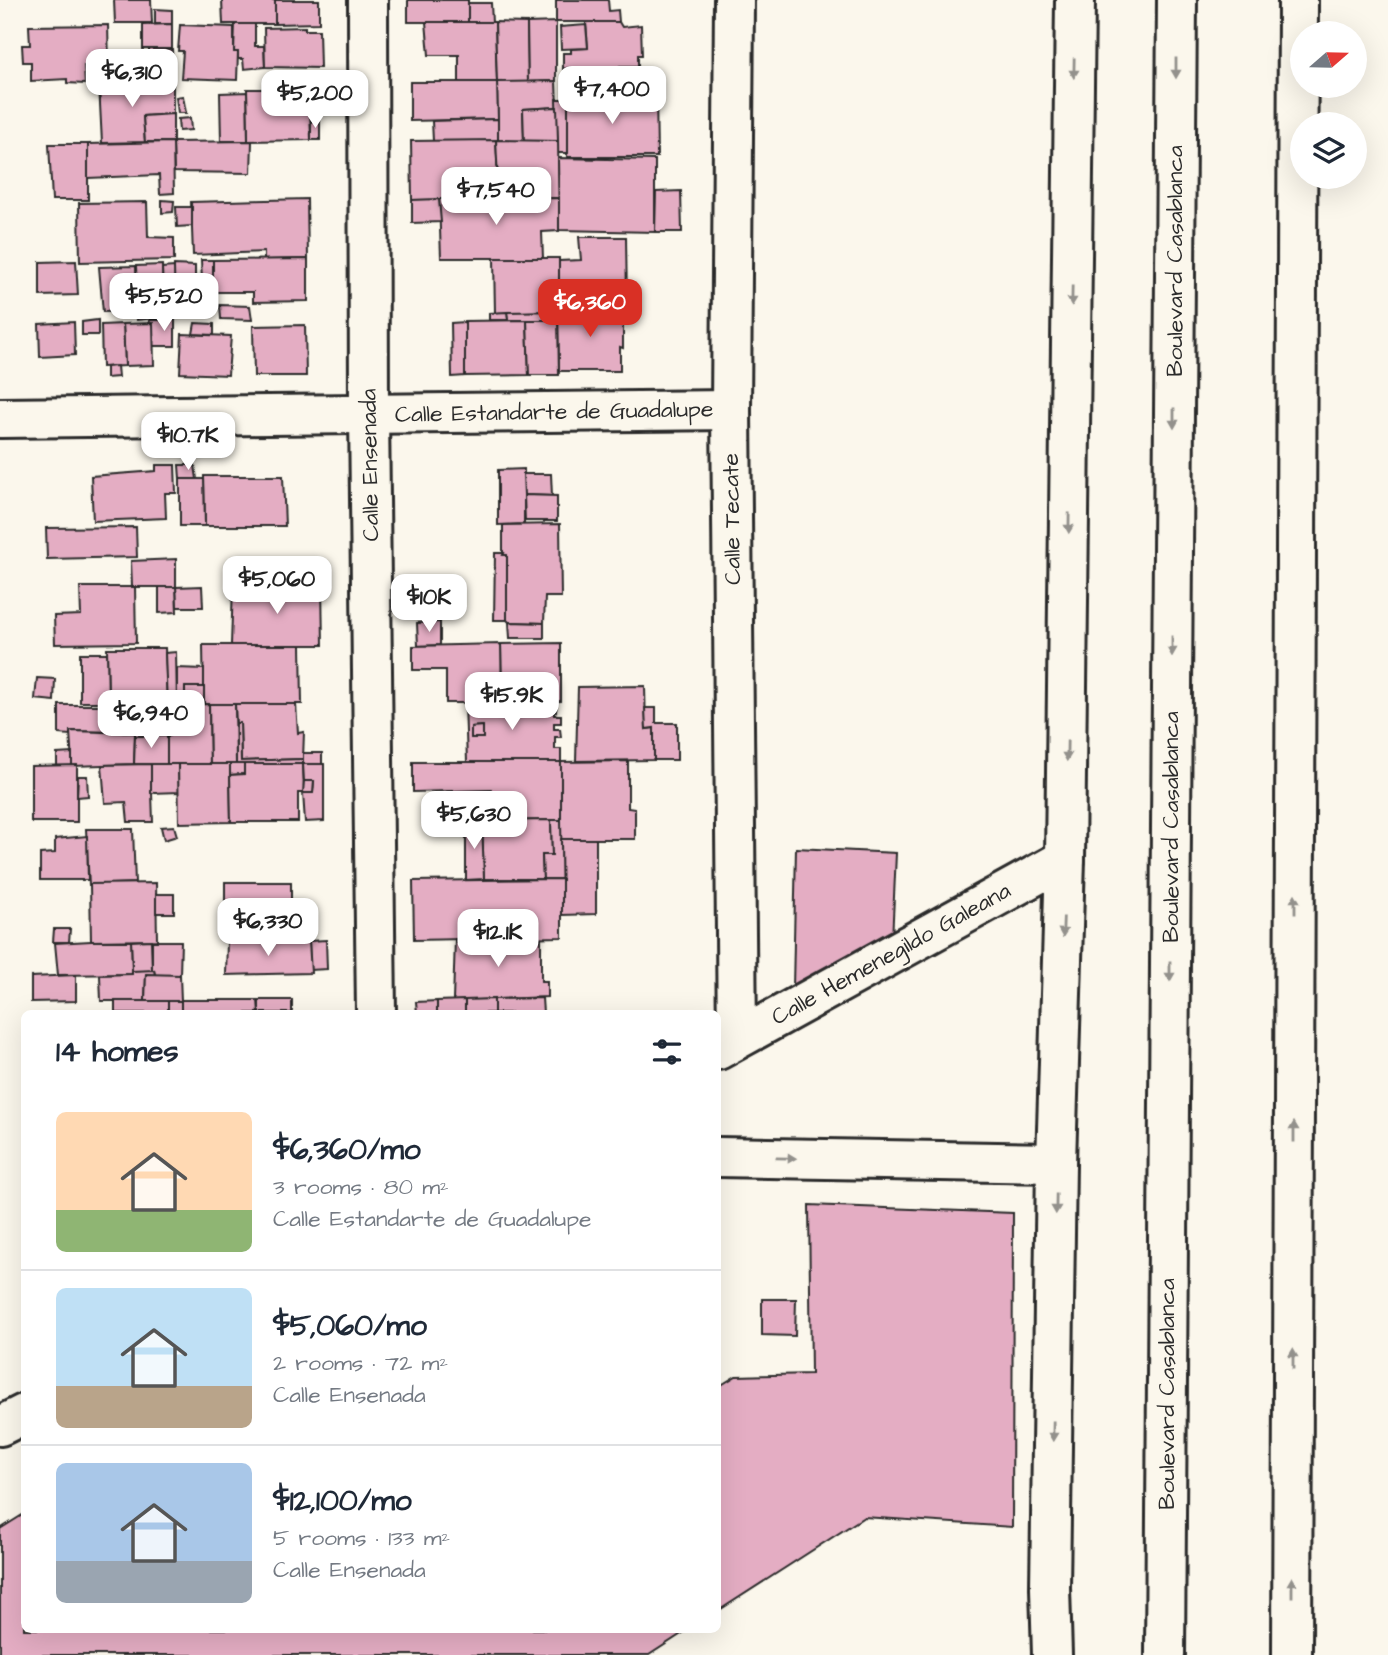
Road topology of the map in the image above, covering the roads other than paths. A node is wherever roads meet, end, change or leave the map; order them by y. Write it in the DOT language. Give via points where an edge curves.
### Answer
graph roads {
  1 [pos="368,0"];
  2 [pos="734,0"];
  3 [pos="1075,0"];
  4 [pos="1177,0"];
  5 [pos="1298,0"];
  6 [pos="731,410"];
  7 [pos="369,414"];
  8 [pos="0,418"];
  9 [pos="1065,859"];
  10 [pos="376,1010"];
  11 [pos="727,1044"];
  12 [pos="721,1157"];
  13 [pos="1056,1163"];
  14 [pos="21,1416"];
  15 [pos="0,1426"];
  16 [pos="1052,1655"];
  17 [pos="1165,1655"];
  18 [pos="1292,1655"];
  1 -- 7 [label="street, Calle Ensenada"];
  2 -- 6 [label="street, Calle Tecate"];
  3 -- 9 [label="street, one-way"];
  4 -- 17 [label="street, Boulevard Casablanca, one-way"];
  18 -- 5 [label="street, one-way"];
  6 -- 7 [label="street, Calle Estandarte de Guadalupe"];
  6 -- 11 [label="street, Calle Tecate"];
  7 -- 8 [label="street, Calle Estandarte de Guadalupe"];
  7 -- 10 [label="street, Calle Ensenada"];
  9 -- 11 [label="street, Calle Hemenegildo Galeana"];
  9 -- 13 [label="street, one-way"];
  12 -- 13 [label="street, one-way"];
  13 -- 16 [label="street, one-way"];
  14 -- 15 [label="street"];
}
